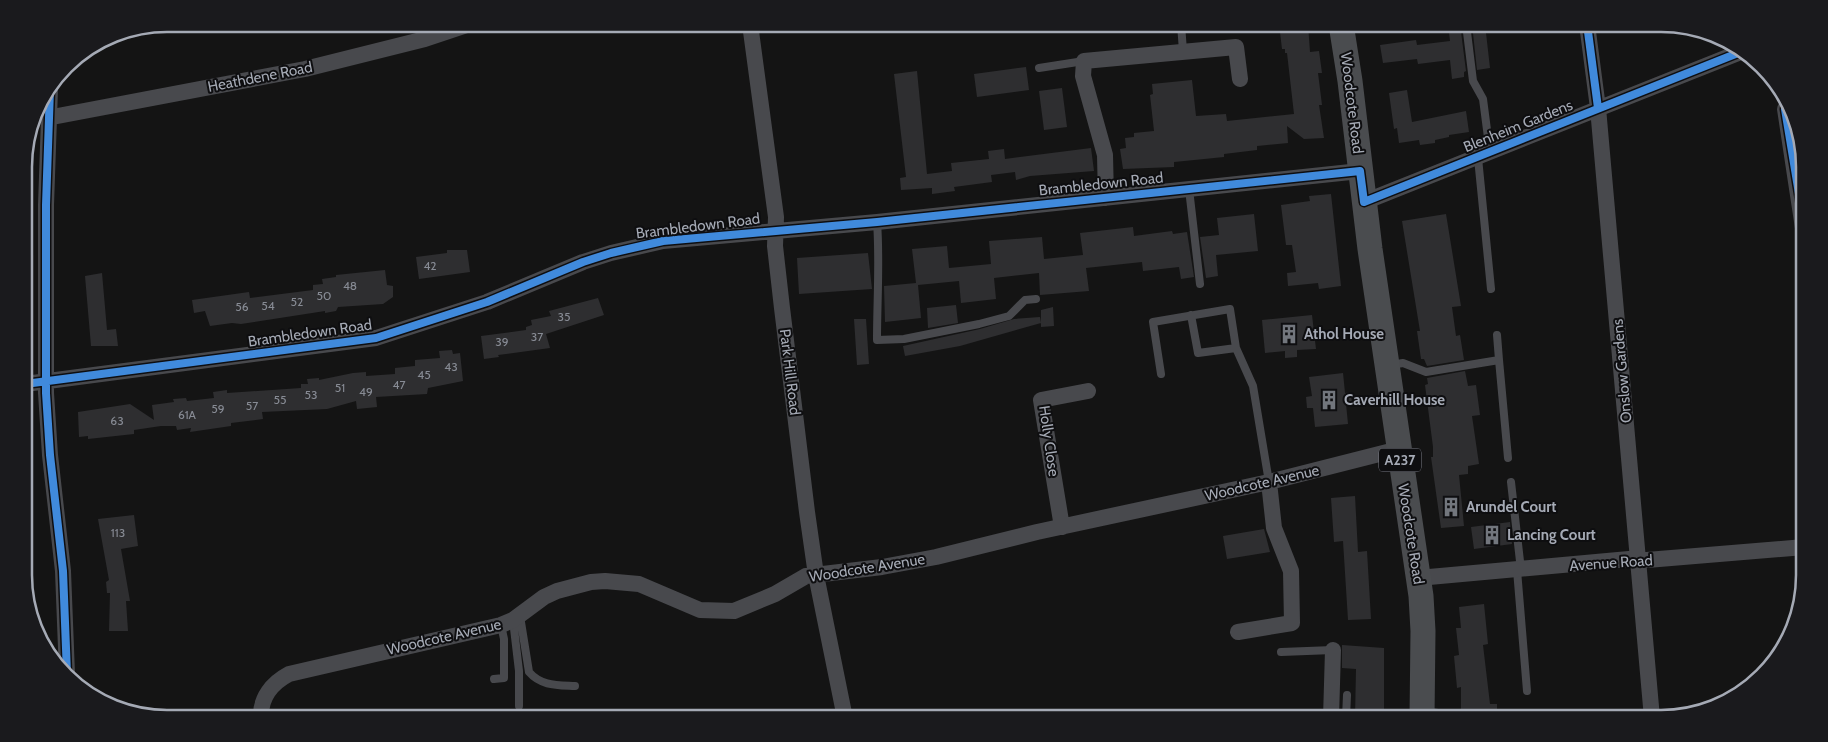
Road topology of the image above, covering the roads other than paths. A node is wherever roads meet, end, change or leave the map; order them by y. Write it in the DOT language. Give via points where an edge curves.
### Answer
graph roads {
  1 [pos="446,32"];
  2 [pos="751,32"];
  3 [pos="1181,32"];
  4 [pos="1342,32"];
  5 [pos="1467,32"];
  6 [pos="1587,32"];
  7 [pos="1183,51"];
  8 [pos="1734,55"];
  9 [pos="1084,60"];
  10 [pos="1039,68"];
  11 [pos="1240,79"];
  12 [pos="49,104"];
  13 [pos="1598,108"];
  14 [pos="48,118"];
  15 [pos="1787,122"];
  16 [pos="1484,156"];
  17 [pos="1360,171"];
  18 [pos="1796,177"];
  19 [pos="1189,189"];
  20 [pos="1106,198"];
  21 [pos="1364,202"];
  22 [pos="878,222"];
  23 [pos="776,231"];
  24 [pos="1200,284"];
  25 [pos="1491,289"];
  26 [pos="1036,299"];
  27 [pos="1192,315"];
  28 [pos="1497,336"];
  29 [pos="1236,348"];
  30 [pos="1499,360"];
  31 [pos="1386,365"];
  32 [pos="1161,374"];
  33 [pos="46,381"];
  34 [pos="32,383"];
  35 [pos="1088,390"];
  36 [pos="1399,449"];
  37 [pos="1508,458"];
  38 [pos="1269,482"];
  39 [pos="1511,482"];
  40 [pos="1062,527"];
  41 [pos="1796,548"];
  42 [pos="1639,560"];
  43 [pos="1519,570"];
  44 [pos="816,575"];
  45 [pos="1418,578"];
  46 [pos="511,620"];
  47 [pos="1238,632"];
  48 [pos="1333,650"];
  49 [pos="1281,652"];
  50 [pos="67,664"];
  51 [pos="494,679"];
  52 [pos="575,686"];
  53 [pos="1527,691"];
  54 [pos="1347,695"];
  55 [pos="520,706"];
  56 [pos="1331,709"];
  57 [pos="1346,709"];
  58 [pos="1422,709"];
  59 [pos="1651,709"];
  60 [pos="262,710"];
  61 [pos="842,710"];
  1 -- 14 [label="street, Heathdene Road" via="305,69"];
  2 -- 23 [label="street, Park Hill Road"];
  3 -- 7 [label="lane"];
  4 -- 17 [label="main road, Woodcote Road / A237"];
  5 -- 16 [label="lane" via="1473,80 1483,98"];
  6 -- 13 [label="street, Onslow Gardens"];
  7 -- 9 [label="street"];
  7 -- 11 [label="street" via="1236,46"];
  8 -- 13 [label="street, Blenheim Gardens"];
  9 -- 10 [label="lane"];
  9 -- 20 [label="street" via="1084,83 1105,155"];
  12 -- 14 [label="street"];
  13 -- 16 [label="street, Blenheim Gardens"];
  13 -- 42 [label="street, Onslow Gardens"];
  14 -- 33 [label="street"];
  15 -- 18 [label="street"];
  16 -- 21 [label="street, Blenheim Gardens"];
  16 -- 25 [label="lane"];
  17 -- 19 [label="street, Brambledown Road"];
  17 -- 21 [label="main road, Woodcote Road / A237"];
  19 -- 20 [label="street, Brambledown Road"];
  19 -- 24 [label="lane"];
  20 -- 22 [label="street, Brambledown Road"];
  21 -- 31 [label="main road, Woodcote Road / A237"];
  22 -- 23 [label="street, Brambledown Road"];
  22 -- 26 [label="lane" via="877,340 904,339 986,322 1009,316 1025,300"];
  23 -- 33 [label="street, Brambledown Road" via="663,241 611,252 487,302 376,338"];
  23 -- 44 [label="street, Park Hill Road" via="782,308"];
  27 -- 29 [label="lane" via="1230,309"];
  27 -- 29 [label="lane" via="1198,354"];
  27 -- 32 [label="lane" via="1153,322"];
  28 -- 30 [label="lane"];
  29 -- 38 [label="lane" via="1253,386"];
  30 -- 31 [label="lane" via="1426,372 1403,363"];
  30 -- 37 [label="lane"];
  31 -- 36 [label="main road, Woodcote Road / A237"];
  33 -- 34 [label="street, Brambledown Road"];
  33 -- 50 [label="street" via="50,455 65,590"];
  35 -- 40 [label="street, Holly Close" via="1041,400"];
  36 -- 38 [label="street, Woodcote Avenue"];
  36 -- 45 [label="main road, Woodcote Road / A237"];
  38 -- 40 [label="street, Woodcote Avenue"];
  38 -- 47 [label="street" via="1274,528 1291,571 1292,623"];
  39 -- 43 [label="lane"];
  40 -- 44 [label="street, Woodcote Avenue" via="936,557"];
  41 -- 42 [label="street, Avenue Road"];
  42 -- 43 [label="street, Avenue Road"];
  42 -- 59 [label="street, Onslow Gardens"];
  43 -- 45 [label="street, Avenue Road"];
  43 -- 53 [label="lane"];
  44 -- 46 [label="street, Woodcote Avenue" via="806,576 775,594 734,611 713,612 700,610 639,584 605,581 583,584 544,597"];
  44 -- 61 [label="street, Park Hill Road"];
  45 -- 58 [label="main road, Woodcote Road / A237" via="1423,631"];
  46 -- 51 [label="lane" via="504,639 504,678"];
  46 -- 52 [label="lane" via="528,672 547,684"];
  46 -- 55 [label="lane" via="520,671"];
  46 -- 60 [label="street, Woodcote Avenue" via="289,674 267,693"];
  48 -- 49 [label="lane"];
  48 -- 56 [label="street"];
  54 -- 57 [label="lane"];
}
